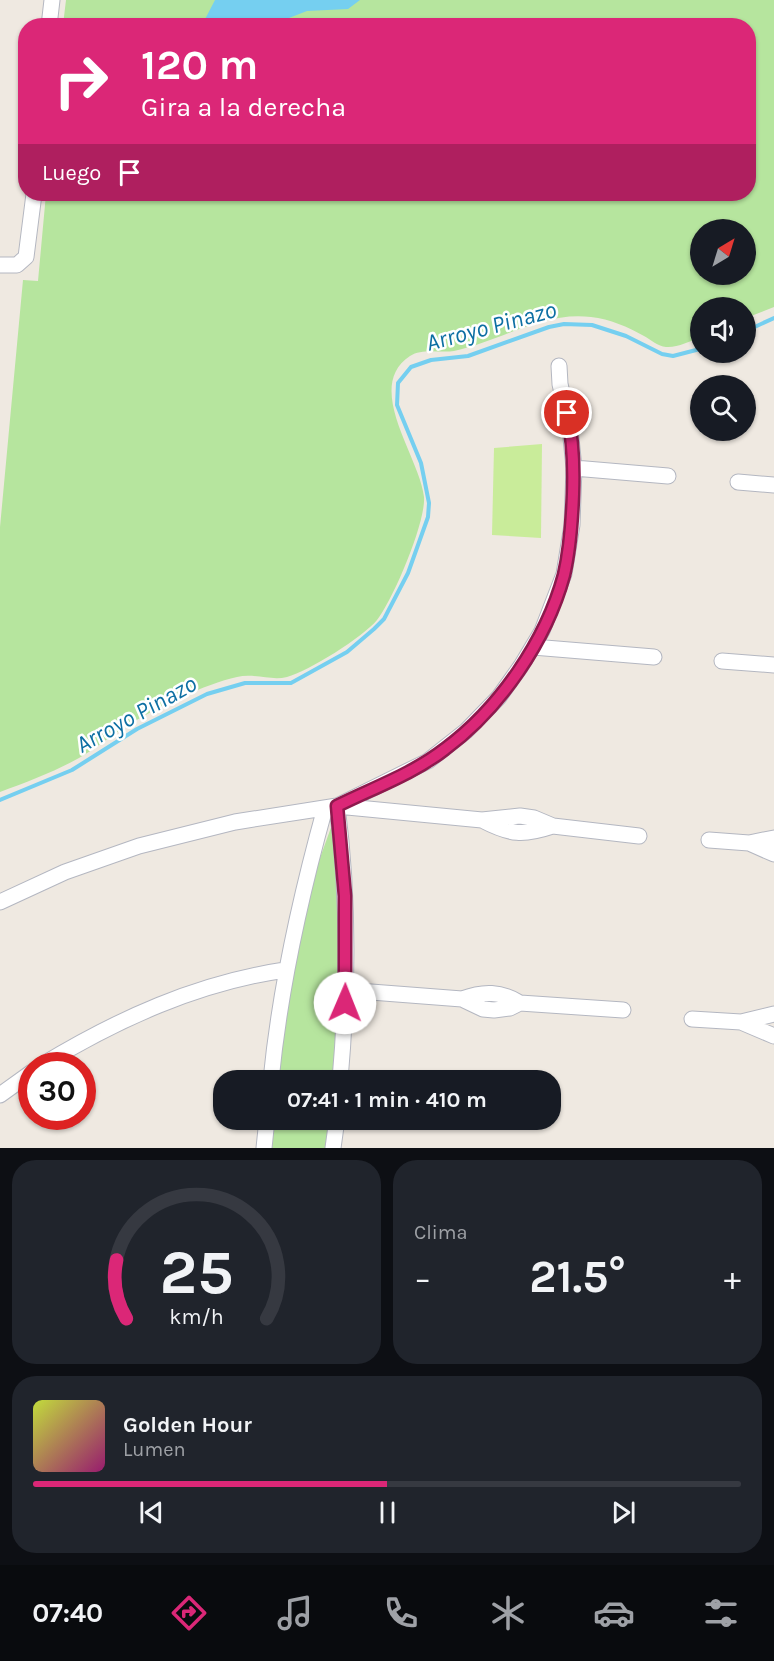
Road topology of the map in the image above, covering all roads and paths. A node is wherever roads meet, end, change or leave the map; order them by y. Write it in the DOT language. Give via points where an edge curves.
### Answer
graph roads {
  1 [pos="52,0"];
  2 [pos="50,18"];
  3 [pos="33,201"];
  4 [pos="0,265"];
  5 [pos="559,366"];
  6 [pos="574,468"];
  7 [pos="668,476"];
  8 [pos="738,482"];
  9 [pos="774,485"];
  10 [pos="532,647"];
  11 [pos="654,657"];
  12 [pos="722,661"];
  13 [pos="774,665"];
  14 [pos="331,807"];
  15 [pos="639,836"];
  16 [pos="774,838"];
  17 [pos="709,840"];
  18 [pos="749,843"];
  19 [pos="774,854"];
  20 [pos="0,902"];
  21 [pos="285,970"];
  22 [pos="345,990"];
  23 [pos="623,1010"];
  24 [pos="774,1014"];
  25 [pos="692,1019"];
  26 [pos="741,1022"];
  27 [pos="774,1036"];
  28 [pos="66,1052"];
  29 [pos="272,1070"];
  30 [pos="341,1070"];
  31 [pos="18,1082"];
  32 [pos="0,1095"];
  33 [pos="266,1130"];
  34 [pos="335,1130"];
  35 [pos="264,1148"];
  36 [pos="333,1148"];
  1 -- 2 [label="street"];
  3 -- 4 [label="street" via="26,257 17,265"];
  5 -- 6 [label="street"];
  6 -- 7 [label="street"];
  6 -- 10 [label="street" via="572,525 564,574"];
  8 -- 9 [label="street"];
  10 -- 11 [label="street"];
  10 -- 14 [label="street" via="499,697 446,749 406,774"];
  12 -- 13 [label="street"];
  14 -- 15 [label="street" via="482,820 520,816 553,826"];
  14 -- 20 [label="street" via="235,822 139,846 65,872"];
  14 -- 21 [label="street" via="302,890"];
  14 -- 22 [label="street" via="345,886"];
  16 -- 18 [label="street"];
  17 -- 18 [label="street"];
  18 -- 19 [label="street"];
  21 -- 28 [label="street" via="222,983 138,1013"];
  21 -- 29 [label="street"];
  22 -- 23 [label="street" via="462,999 494,1010 520,1004"];
  22 -- 30 [label="street"];
  24 -- 26 [label="street"];
  25 -- 26 [label="street"];
  26 -- 27 [label="street"];
  31 -- 32 [label="street"];
  33 -- 35 [label="street"];
  34 -- 36 [label="street"];
}
